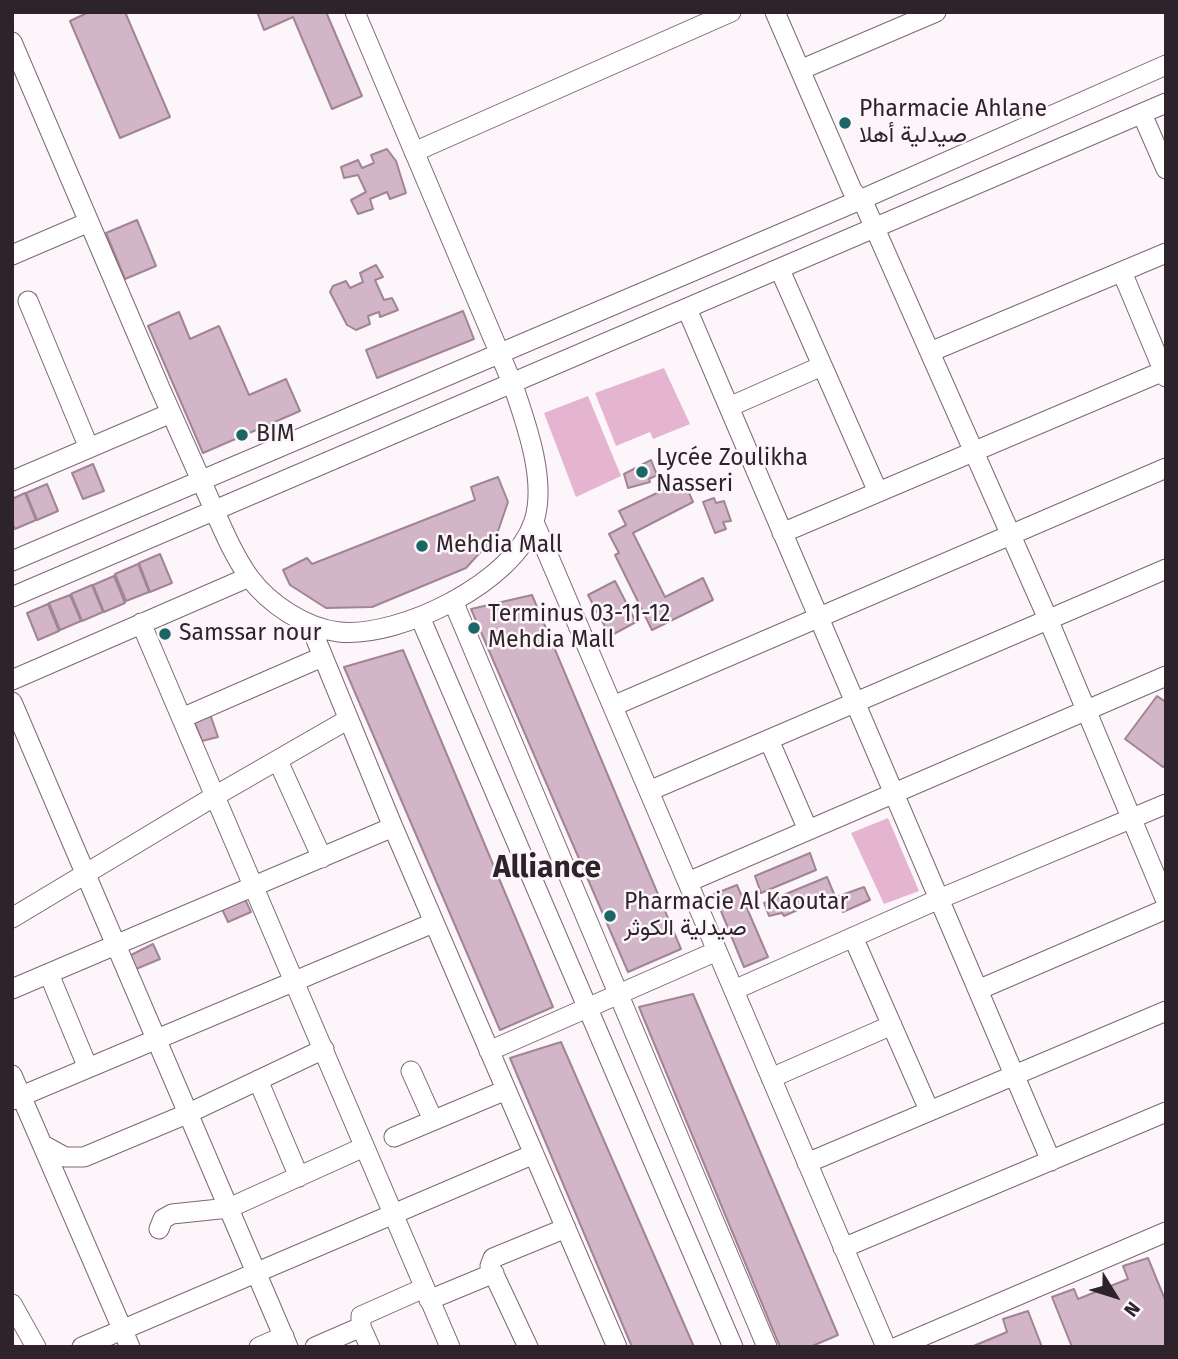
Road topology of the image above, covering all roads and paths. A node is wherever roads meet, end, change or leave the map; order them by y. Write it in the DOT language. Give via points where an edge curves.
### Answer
graph roads {
  1 [pos="355,12"];
  2 [pos="731,12"];
  3 [pos="775,12"];
  4 [pos="928,14"];
  5 [pos="12,43"];
  6 [pos="1166,65"];
  7 [pos="800,70"];
  8 [pos="1166,103"];
  9 [pos="1142,114"];
  10 [pos="414,152"];
  11 [pos="1166,170"];
  12 [pos="860,200"];
  13 [pos="89,222"];
  14 [pos="874,229"];
  15 [pos="1166,253"];
  16 [pos="12,255"];
  17 [pos="780,270"];
  18 [pos="1122,272"];
  19 [pos="28,301"];
  20 [pos="687,309"];
  21 [pos="930,352"];
  22 [pos="500,354"];
  23 [pos="822,366"];
  24 [pos="1165,372"];
  25 [pos="513,384"];
  26 [pos="729,407"];
  27 [pos="171,413"];
  28 [pos="89,448"];
  29 [pos="974,450"];
  30 [pos="1166,468"];
  31 [pos="14,477"];
  32 [pos="200,480"];
  33 [pos="878,492"];
  34 [pos="214,510"];
  35 [pos="534,522"];
  36 [pos="782,533"];
  37 [pos="1011,535"];
  38 [pos="12,561"];
  39 [pos="1166,569"];
  40 [pos="249,577"];
  41 [pos="12,597"];
  42 [pos="453,601"];
  43 [pos="420,617"];
  44 [pos="819,618"];
  45 [pos="1048,619"];
  46 [pos="141,623"];
  47 [pos="310,625"];
  48 [pos="322,657"];
  49 [pos="1166,676"];
  50 [pos="12,680"];
  51 [pos="12,702"];
  52 [pos="855,702"];
  53 [pos="613,706"];
  54 [pos="1086,711"];
  55 [pos="181,718"];
  56 [pos="347,720"];
  57 [pos="769,740"];
  58 [pos="278,761"];
  59 [pos="649,791"];
  60 [pos="892,793"];
  61 [pos="215,796"];
  62 [pos="1166,804"];
  63 [pos="1131,819"];
  64 [pos="393,827"];
  65 [pos="808,830"];
  66 [pos="322,858"];
  67 [pos="86,874"];
  68 [pos="688,882"];
  69 [pos="254,888"];
  70 [pos="939,899"];
  71 [pos="1166,901"];
  72 [pos="1166,909"];
  73 [pos="12,918"];
  74 [pos="433,923"];
  75 [pos="853,937"];
  76 [pos="117,946"];
  77 [pos="717,951"];
  78 [pos="49,974"];
  79 [pos="295,982"];
  80 [pos="12,989"];
  81 [pos="734,990"];
  82 [pos="978,990"];
  83 [pos="618,994"];
  84 [pos="588,1008"];
  85 [pos="1166,1011"];
  86 [pos="892,1025"];
  87 [pos="158,1040"];
  88 [pos="324,1049"];
  89 [pos="489,1051"];
  90 [pos="88,1068"];
  91 [pos="411,1071"];
  92 [pos="12,1075"];
  93 [pos="1014,1075"];
  94 [pos="771,1078"];
  95 [pos="258,1080"];
  96 [pos="506,1090"];
  97 [pos="17,1098"];
  98 [pos="929,1110"];
  99 [pos="1166,1112"];
  100 [pos="189,1113"];
  101 [pos="433,1120"];
  102 [pos="394,1137"];
  103 [pos="45,1146"];
  104 [pos="364,1147"];
  105 [pos="534,1154"];
  106 [pos="1051,1161"];
  107 [pos="807,1163"];
  108 [pos="299,1177"];
  109 [pos="229,1208"];
  110 [pos="393,1214"];
  111 [pos="159,1228"];
  112 [pos="566,1228"];
  113 [pos="1166,1232"];
  114 [pos="843,1248"];
  115 [pos="257,1272"];
  116 [pos="494,1273"];
  117 [pos="427,1294"];
  118 [pos="12,1304"];
  119 [pos="361,1326"];
  120 [pos="125,1338"];
  121 [pos="286,1342"];
  122 [pos="36,1347"];
  123 [pos="82,1347"];
  124 [pos="259,1347"];
  125 [pos="314,1347"];
  126 [pos="370,1347"];
  127 [pos="450,1347"];
  128 [pos="528,1347"];
  129 [pos="617,1347"];
  130 [pos="733,1347"];
  131 [pos="767,1347"];
  132 [pos="886,1347"];
  133 [pos="897,1347"];
  1 -- 10 [label="street"];
  2 -- 10 [label="street"];
  3 -- 7 [label="street"];
  4 -- 7 [label="street"];
  5 -- 13 [label="street"];
  6 -- 12 [label="street"];
  7 -- 12 [label="street"];
  8 -- 9 [label="street"];
  9 -- 11 [label="street"];
  9 -- 14 [label="street"];
  10 -- 22 [label="street"];
  12 -- 14 [label="street"];
  12 -- 22 [label="street"];
  13 -- 16 [label="street"];
  13 -- 27 [label="street"];
  14 -- 17 [label="street"];
  14 -- 21 [label="street"];
  15 -- 18 [label="street"];
  17 -- 20 [label="street"];
  17 -- 23 [label="street"];
  18 -- 21 [label="street"];
  18 -- 24 [label="street"];
  19 -- 28 [label="street"];
  20 -- 25 [label="street"];
  20 -- 26 [label="street"];
  21 -- 29 [label="street"];
  22 -- 25 [label="street"];
  22 -- 32 [label="street"];
  23 -- 26 [label="street"];
  23 -- 33 [label="street"];
  24 -- 29 [label="street"];
  25 -- 34 [label="street"];
  25 -- 35 [label="street" via="535,467"];
  26 -- 36 [label="street"];
  27 -- 28 [label="street"];
  27 -- 32 [label="street"];
  28 -- 31 [label="street"];
  29 -- 33 [label="street"];
  29 -- 37 [label="street"];
  30 -- 37 [label="street"];
  32 -- 34 [label="street"];
  32 -- 38 [label="street"];
  33 -- 36 [label="street"];
  34 -- 40 [label="street"];
  34 -- 41 [label="street"];
  35 -- 42 [label="street" via="500,568"];
  35 -- 53 [label="street"];
  36 -- 44 [label="street"];
  37 -- 44 [label="street"];
  37 -- 45 [label="street"];
  39 -- 45 [label="street"];
  40 -- 46 [label="street"];
  40 -- 47 [label="street" via="266,597"];
  42 -- 43 [label="street"];
  42 -- 83 [label="street"];
  43 -- 47 [label="street" via="349,632"];
  43 -- 84 [label="street"];
  44 -- 52 [label="street"];
  44 -- 53 [label="street"];
  45 -- 52 [label="street"];
  45 -- 54 [label="street"];
  46 -- 50 [label="street"];
  46 -- 55 [label="street"];
  47 -- 48 [label="street"];
  48 -- 55 [label="street"];
  48 -- 56 [label="street"];
  49 -- 54 [label="street"];
  51 -- 67 [label="street"];
  52 -- 57 [label="street"];
  52 -- 60 [label="street"];
  53 -- 59 [label="street"];
  54 -- 60 [label="street"];
  54 -- 63 [label="street"];
  55 -- 61 [label="street"];
  56 -- 58 [label="street"];
  56 -- 64 [label="street"];
  57 -- 59 [label="street"];
  57 -- 65 [label="street"];
  58 -- 61 [label="street"];
  58 -- 66 [label="street"];
  59 -- 68 [label="street"];
  60 -- 65 [label="street"];
  60 -- 70 [label="street"];
  61 -- 67 [label="street"];
  61 -- 69 [label="street"];
  62 -- 63 [label="street"];
  63 -- 70 [label="street"];
  63 -- 71 [label="street"];
  64 -- 66 [label="street"];
  64 -- 74 [label="street"];
  65 -- 68 [label="street"];
  66 -- 69 [label="street"];
  67 -- 73 [label="street"];
  67 -- 76 [label="street"];
  68 -- 77 [label="street"];
  69 -- 76 [label="street"];
  69 -- 79 [label="street"];
  70 -- 75 [label="street"];
  70 -- 82 [label="street"];
  72 -- 82 [label="street"];
  74 -- 79 [label="street"];
  74 -- 89 [label="street"];
  75 -- 81 [label="street"];
  75 -- 86 [label="street"];
  76 -- 78 [label="street"];
  76 -- 87 [label="street"];
  77 -- 81 [label="street"];
  77 -- 83 [label="street"];
  78 -- 80 [label="street"];
  78 -- 90 [label="street"];
  79 -- 87 [label="street"];
  79 -- 88 [label="street"];
  81 -- 94 [label="street"];
  82 -- 93 [label="street"];
  83 -- 84 [label="street"];
  83 -- 131 [label="street"];
  84 -- 89 [label="street"];
  84 -- 130 [label="street"];
  85 -- 93 [label="street"];
  86 -- 94 [label="street"];
  86 -- 98 [label="street"];
  87 -- 90 [label="street"];
  87 -- 100 [label="street"];
  88 -- 95 [label="street"];
  88 -- 104 [label="street"];
  89 -- 96 [label="street"];
  90 -- 97 [label="street"];
  91 -- 101 [label="street"];
  92 -- 97 [label="street"];
  93 -- 98 [label="street"];
  93 -- 106 [label="street"];
  94 -- 107 [label="street"];
  95 -- 100 [label="street"];
  95 -- 108 [label="street"];
  96 -- 101 [label="street"];
  96 -- 105 [label="street"];
  97 -- 103 [label="street"];
  98 -- 107 [label="street"];
  99 -- 106 [label="street"];
  100 -- 103 [label="street" via="84,1157 65,1157"];
  100 -- 109 [label="street"];
  101 -- 102 [label="street"];
  103 -- 120 [label="street"];
  104 -- 108 [label="street"];
  104 -- 110 [label="street"];
  105 -- 110 [label="street"];
  105 -- 112 [label="street"];
  106 -- 114 [label="street"];
  107 -- 114 [label="street"];
  108 -- 109 [label="street"];
  109 -- 111 [label="street" via="172,1214"];
  109 -- 115 [label="street"];
  110 -- 115 [label="street"];
  110 -- 117 [label="street"];
  112 -- 116 [label="street" via="493,1258"];
  112 -- 129 [label="street"];
  113 -- 133 [label="street"];
  114 -- 132 [label="street"];
  115 -- 120 [label="street"];
  115 -- 121 [label="street"];
  116 -- 117 [label="street"];
  116 -- 128 [label="street"];
  117 -- 119 [label="street" via="363,1314"];
  117 -- 127 [label="street"];
  118 -- 122 [label="street"];
  119 -- 125 [label="street"];
  119 -- 126 [label="street"];
  120 -- 123 [label="street"];
  121 -- 124 [label="street"];
}
